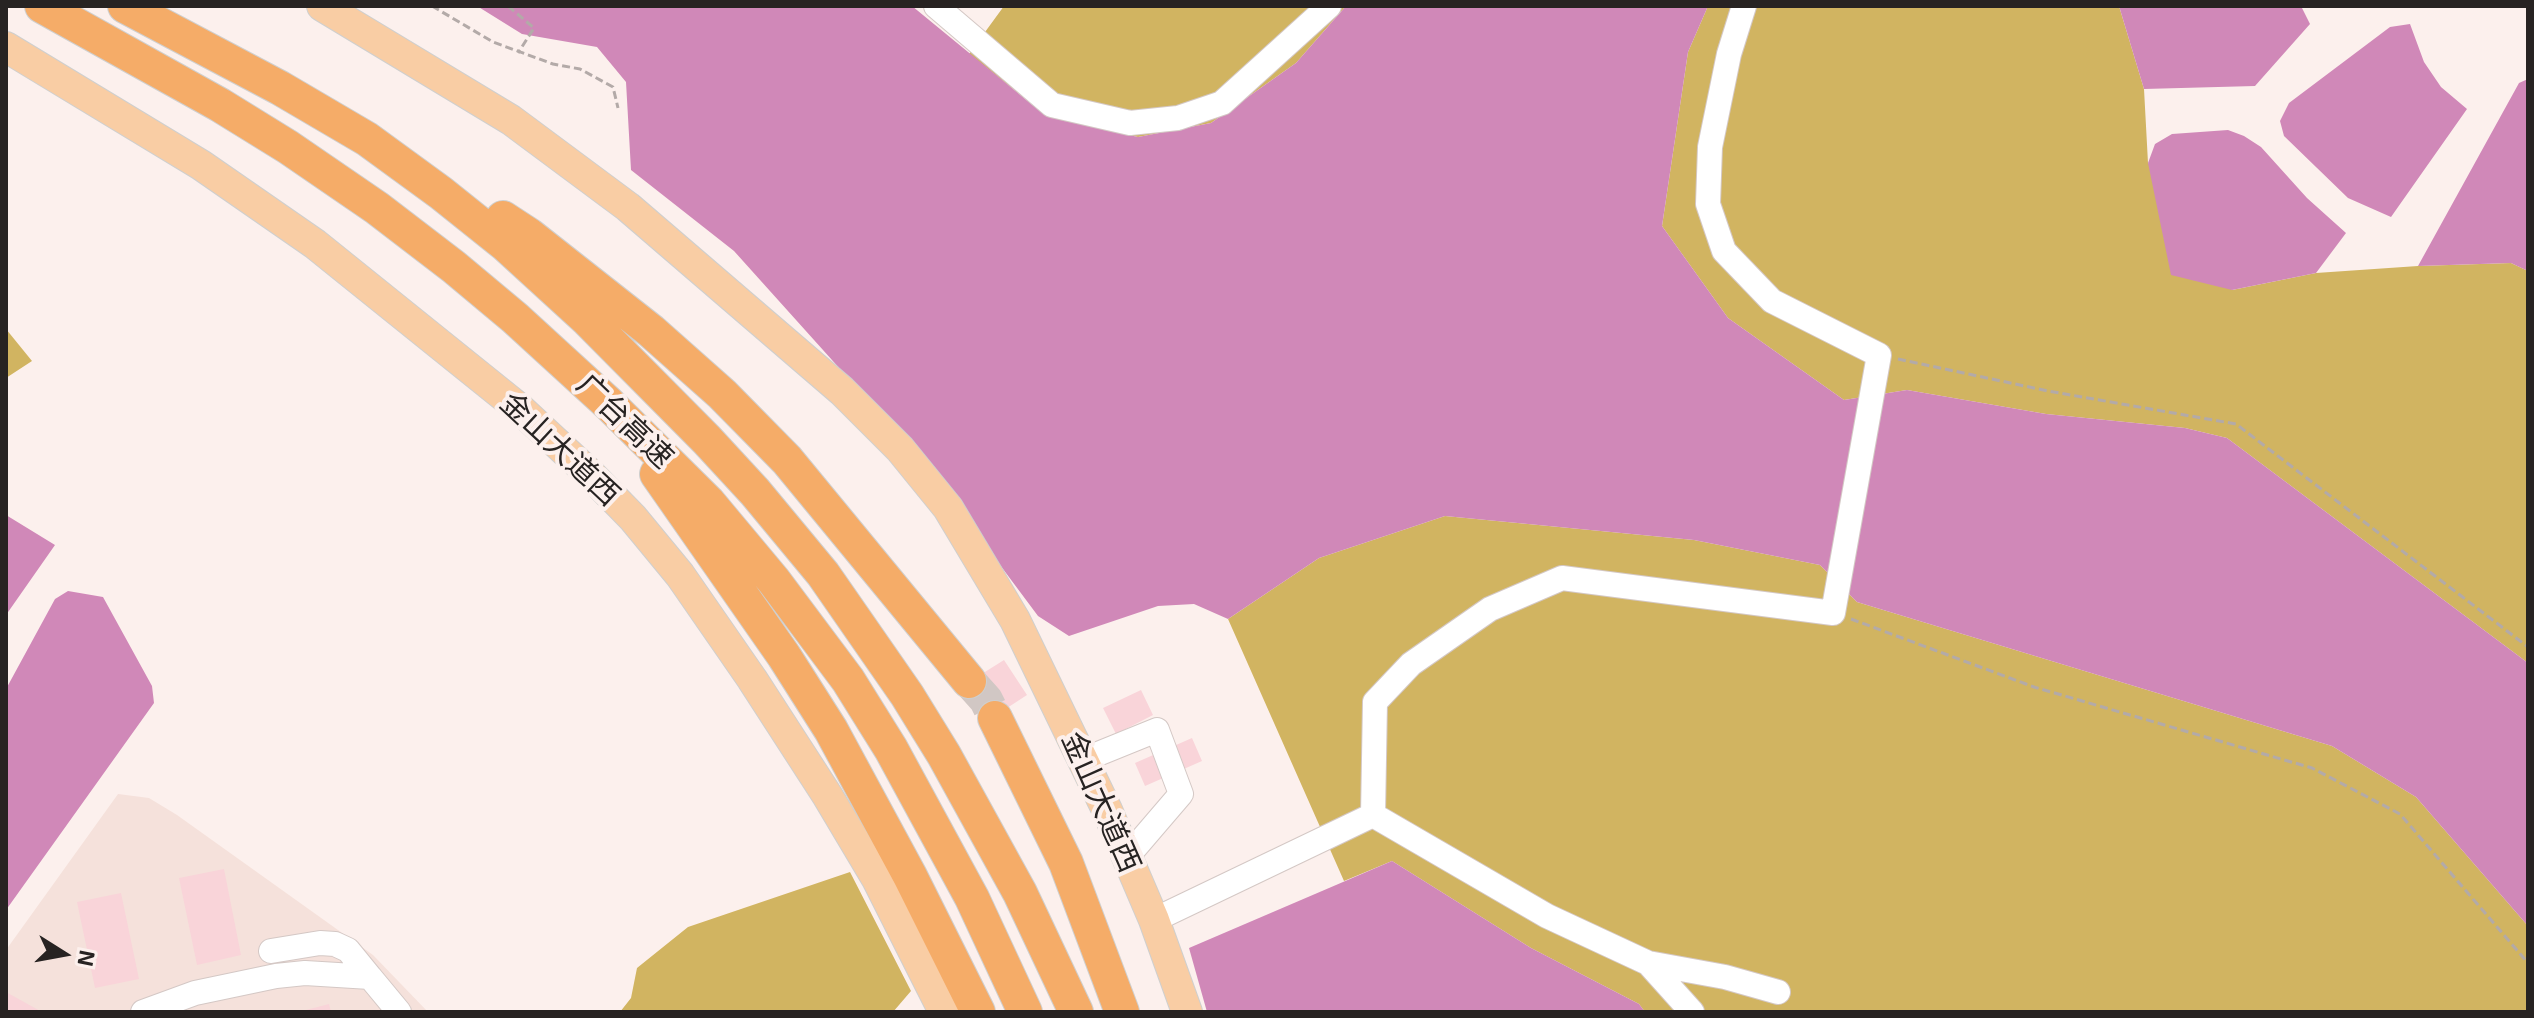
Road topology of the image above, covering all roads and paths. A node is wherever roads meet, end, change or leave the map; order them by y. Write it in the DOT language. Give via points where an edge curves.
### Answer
graph roads {
  1 [pos="42,6"];
  2 [pos="125,6"];
  3 [pos="322,6"];
  4 [pos="432,6"];
  5 [pos="508,6"];
  6 [pos="936,6"];
  7 [pos="1329,6"];
  8 [pos="1744,6"];
  9 [pos="6,47"];
  10 [pos="518,53"];
  11 [pos="618,108"];
  12 [pos="367,139"];
  13 [pos="1879,355"];
  14 [pos="609,404"];
  15 [pos="1833,613"];
  16 [pos="2528,647"];
  17 [pos="969,681"];
  18 [pos="995,718"];
  19 [pos="1083,760"];
  20 [pos="1373,815"];
  21 [pos="1127,857"];
  22 [pos="1154,920"];
  23 [pos="271,951"];
  24 [pos="1648,963"];
  25 [pos="2528,963"];
  26 [pos="370,977"];
  27 [pos="1778,992"];
  28 [pos="143,1012"];
  29 [pos="399,1012"];
  30 [pos="944,1012"];
  31 [pos="978,1012"];
  32 [pos="1025,1012"];
  33 [pos="1076,1012"];
  34 [pos="1122,1012"];
  35 [pos="1187,1012"];
  36 [pos="1692,1012"];
  1 -- 14 [label="highway, 广台高速" via="220,105 377,208 515,318"];
  2 -- 12 [label="highway, 广台高速"];
  3 -- 19 [label="main road, 金山大道西" via="511,120 628,207 842,391 900,449 948,508 982,562"];
  4 -- 10 [label="path"];
  5 -- 10 [label="path" via="534,28"];
  6 -- 7 [label="street" via="1052,105 1130,123 1178,118 1222,103"];
  8 -- 13 [label="street" via="1710,147 1708,204 1724,251 1772,301"];
  9 -- 30 [label="main road, 金山大道西" via="201,165 315,244 509,400 633,518 680,575 827,795 877,879"];
  10 -- 11 [label="path" via="580,69 613,87"];
  12 -- 17 [label="highway" via="529,235 722,394 796,471"];
  12 -- 33 [label="highway, 广台高速" via="506,245 588,320 707,440 823,574 944,755 1020,893"];
  13 -- 15 [label="street"];
  13 -- 16 [label="path" via="2236,424"];
  14 -- 31 [label="highway" via="831,730"];
  14 -- 32 [label="highway, 广台高速" via="708,502 848,680 936,830"];
  15 -- 20 [label="street" via="1562,578 1490,609 1411,664 1375,702"];
  15 -- 25 [label="path" via="2034,687 2312,768 2400,814"];
  18 -- 34 [label="highway" via="1066,863"];
  19 -- 21 [label="main road, 金山大道西"];
  19 -- 21 [label="street" via="1157,730 1181,794"];
  20 -- 22 [label="street"];
  20 -- 24 [label="street" via="1547,916"];
  21 -- 22 [label="main road, 金山大道西"];
  22 -- 35 [label="main road, 金山大道西"];
  23 -- 26 [label="street" via="335,944 348,950"];
  24 -- 27 [label="street"];
  24 -- 36 [label="street"];
  26 -- 28 [label="street" via="276,976 195,993"];
  26 -- 29 [label="street"];
}
